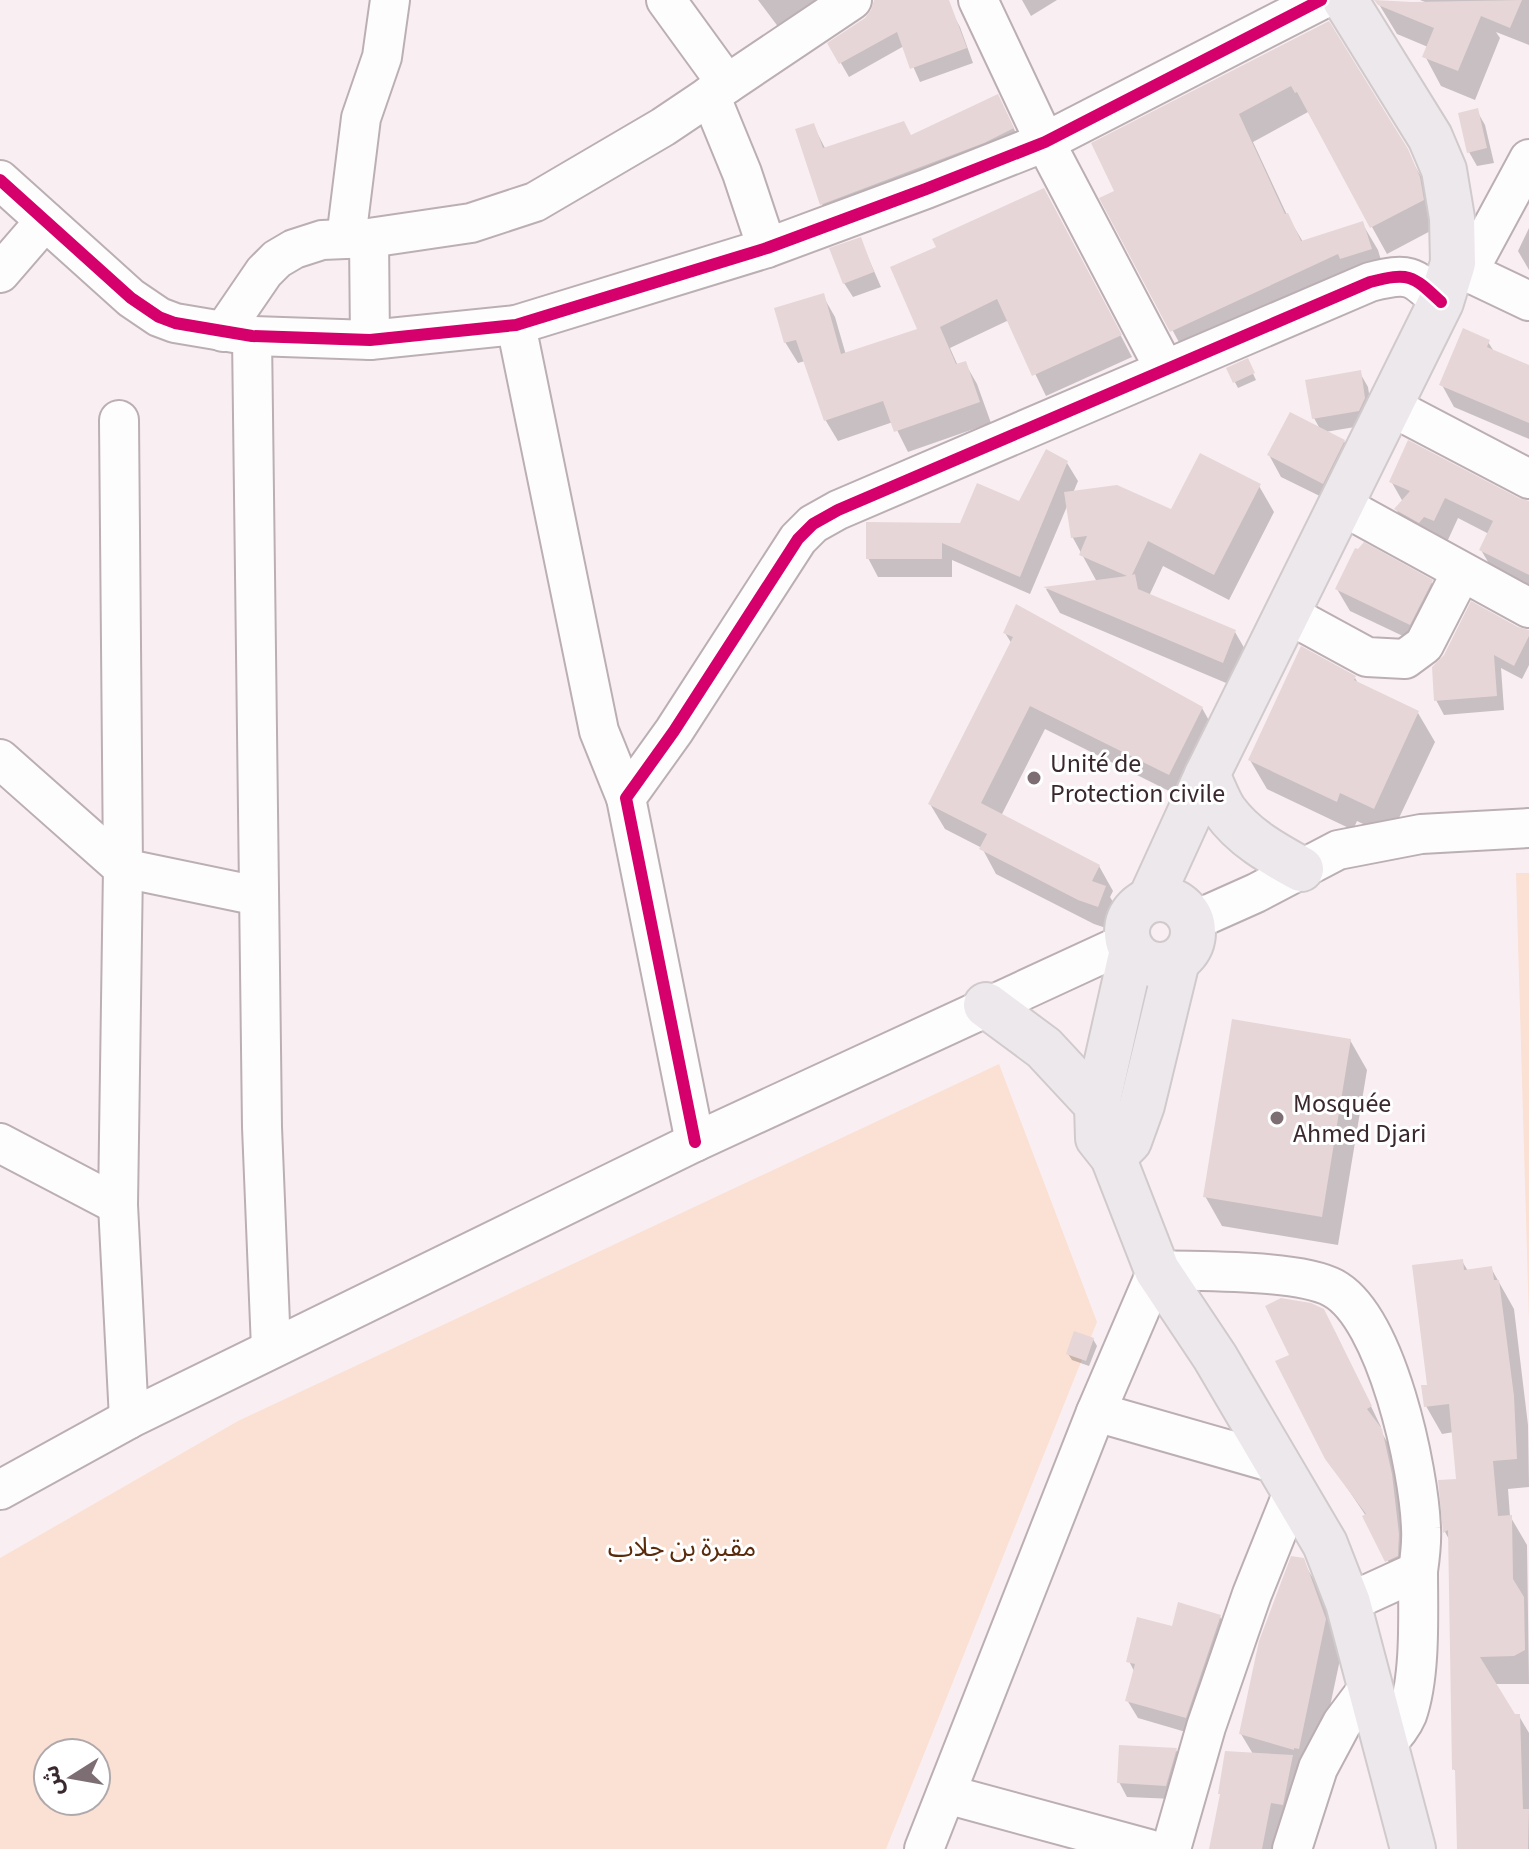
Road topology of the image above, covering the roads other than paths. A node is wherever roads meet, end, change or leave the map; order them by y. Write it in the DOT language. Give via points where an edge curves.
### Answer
graph roads {
  1 [pos="390,0"];
  2 [pos="666,0"];
  3 [pos="852,0"];
  4 [pos="978,0"];
  5 [pos="1321,0"];
  6 [pos="1345,0"];
  7 [pos="718,90"];
  8 [pos="1045,142"];
  9 [pos="1529,159"];
  10 [pos="0,180"];
  11 [pos="45,221"];
  12 [pos="358,238"];
  13 [pos="767,248"];
  14 [pos="0,273"];
  15 [pos="1454,279"];
  16 [pos="1529,301"];
  17 [pos="516,325"];
  18 [pos="238,334"];
  19 [pos="370,340"];
  20 [pos="1164,368"];
  21 [pos="1390,406"];
  22 [pos="119,420"];
  23 [pos="1529,479"];
  24 [pos="1341,505"];
  25 [pos="1461,573"];
  26 [pos="1529,608"];
  27 [pos="1288,614"];
  28 [pos="0,759"];
  29 [pos="1207,775"];
  30 [pos="626,798"];
  31 [pos="1529,828"];
  32 [pos="123,868"];
  33 [pos="1301,869"];
  34 [pos="258,896"];
  35 [pos="1150,900"];
  36 [pos="1184,941"];
  37 [pos="1130,946"];
  38 [pos="986,1005"];
  39 [pos="1097,1105"];
  40 [pos="695,1142"];
  41 [pos="1,1146"];
  42 [pos="1113,1157"];
  43 [pos="118,1205"];
  44 [pos="1157,1270"];
  45 [pos="271,1348"];
  46 [pos="1096,1412"];
  47 [pos="129,1419"];
  48 [pos="1286,1478"];
  49 [pos="0,1490"];
  50 [pos="1418,1571"];
  51 [pos="1348,1603"];
  52 [pos="1369,1687"];
  53 [pos="1385,1745"];
  54 [pos="946,1794"];
  55 [pos="924,1849"];
  56 [pos="1149,1849"];
  57 [pos="1171,1849"];
  58 [pos="1292,1849"];
  59 [pos="1413,1849"];
  1 -- 12 [label="street" via="382,57 361,118"];
  2 -- 7 [label="street"];
  3 -- 7 [label="street"];
  4 -- 8 [label="street"];
  5 -- 8 [label="street"];
  6 -- 15 [label="main road" via="1430,137 1444,170"];
  7 -- 12 [label="street" via="535,202 471,223"];
  7 -- 13 [label="street"];
  8 -- 13 [label="street"];
  8 -- 20 [label="street"];
  9 -- 15 [label="street"];
  10 -- 11 [label="street"];
  11 -- 14 [label="street"];
  11 -- 18 [label="street" via="148,311 175,323"];
  12 -- 18 [label="street" via="322,240 277,259 264,272"];
  12 -- 19 [label="street"];
  13 -- 17 [label="street"];
  15 -- 16 [label="street"];
  15 -- 20 [label="street" via="1378,280"];
  15 -- 21 [label="main road"];
  17 -- 19 [label="street"];
  17 -- 30 [label="street" via="599,731"];
  18 -- 19 [label="street"];
  18 -- 34 [label="street"];
  20 -- 30 [label="street" via="813,524 770,579"];
  21 -- 23 [label="street"];
  21 -- 24 [label="main road"];
  22 -- 32 [label="street"];
  24 -- 25 [label="street"];
  24 -- 27 [label="main road"];
  25 -- 26 [label="street"];
  25 -- 27 [label="street" via="1424,645 1405,659 1367,657"];
  27 -- 29 [label="main road"];
  28 -- 32 [label="street"];
  29 -- 33 [label="main road" via="1224,810 1243,831"];
  29 -- 35 [label="main road"];
  30 -- 40 [label="street"];
  31 -- 33 [label="street" via="1375,841 1338,850"];
  32 -- 34 [label="street"];
  32 -- 43 [label="street"];
  33 -- 36 [label="street"];
  34 -- 45 [label="street"];
  35 -- 36 [label="main road" via="1179,905"];
  35 -- 37 [label="main road" via="1129,921"];
  36 -- 37 [label="main road" via="1168,965 1148,963"];
  36 -- 42 [label="main road" via="1142,1105 1129,1141"];
  37 -- 38 [label="street"];
  37 -- 39 [label="main road"];
  38 -- 39 [label="main road" via="1044,1048"];
  38 -- 40 [label="street"];
  39 -- 42 [label="main road" via="1098,1138"];
  40 -- 45 [label="street"];
  41 -- 43 [label="street"];
  42 -- 44 [label="main road"];
  43 -- 47 [label="street"];
  44 -- 46 [label="street"];
  44 -- 48 [label="main road"];
  44 -- 50 [label="street" via="1307,1279 1333,1288 1352,1305 1388,1369 1413,1457 1421,1529"];
  45 -- 47 [label="street"];
  46 -- 48 [label="street"];
  46 -- 54 [label="street"];
  47 -- 49 [label="street"];
  48 -- 51 [label="main road" via="1325,1544"];
  48 -- 57 [label="street"];
  50 -- 51 [label="street"];
  50 -- 53 [label="street" via="1416,1658 1408,1713"];
  51 -- 52 [label="main road"];
  52 -- 53 [label="main road"];
  52 -- 58 [label="street" via="1318,1768"];
  53 -- 59 [label="main road"];
  54 -- 55 [label="street"];
  54 -- 56 [label="street"];
}
